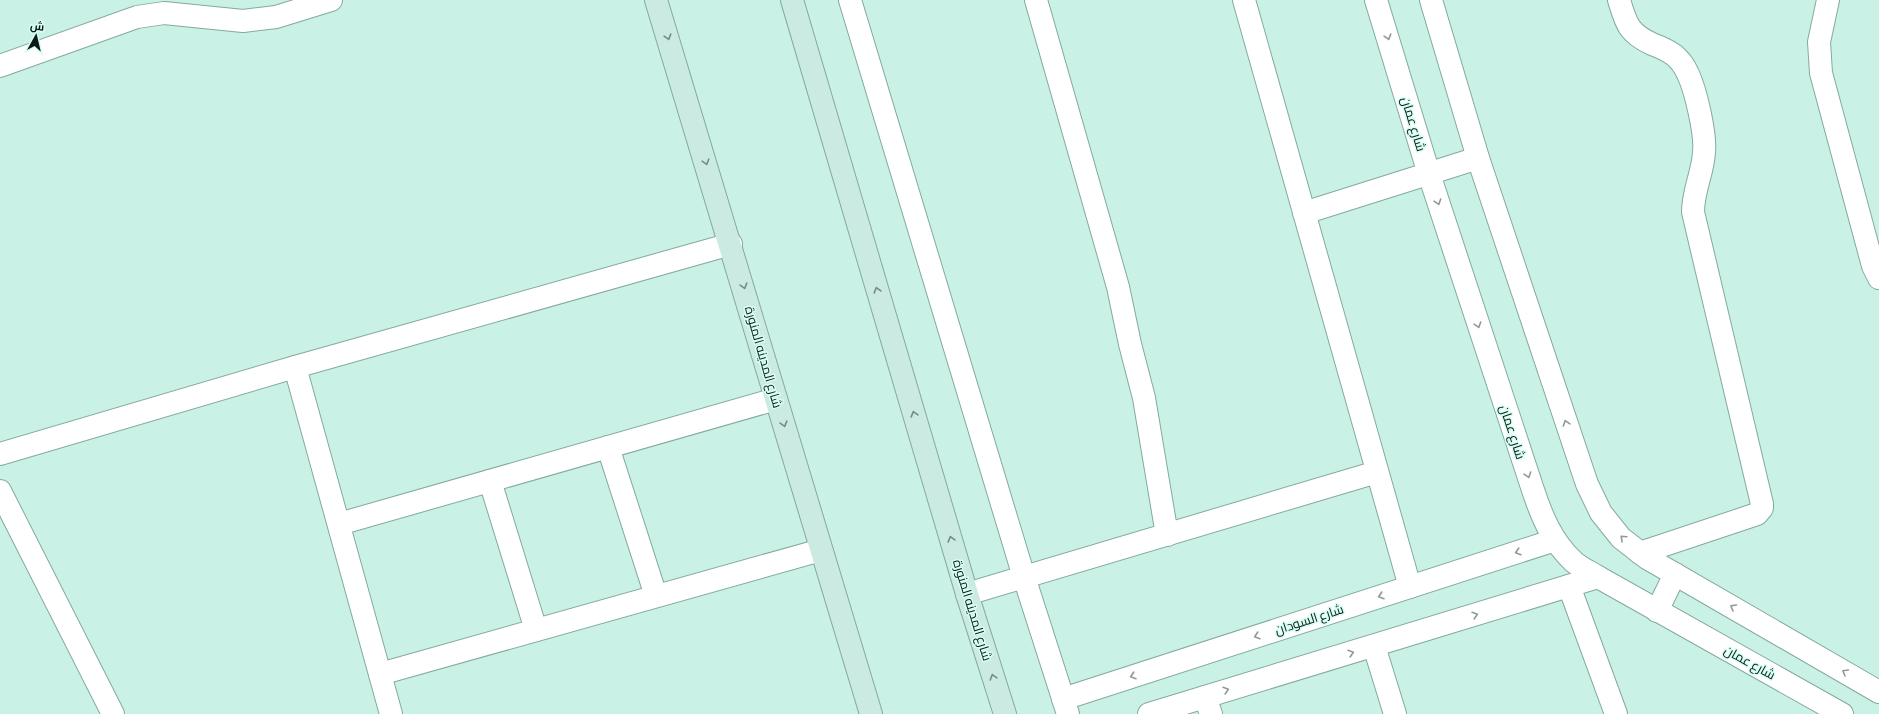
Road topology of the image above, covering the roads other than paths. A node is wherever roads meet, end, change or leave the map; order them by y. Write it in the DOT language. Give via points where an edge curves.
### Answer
graph roads {
  1 [pos="331,0"];
  2 [pos="656,0"];
  3 [pos="792,0"];
  4 [pos="850,0"];
  5 [pos="1036,0"];
  6 [pos="1244,0"];
  7 [pos="1376,0"];
  8 [pos="1431,0"];
  9 [pos="1619,0"];
  10 [pos="1828,0"];
  11 [pos="187,7"];
  12 [pos="0,66"];
  13 [pos="1478,158"];
  14 [pos="1429,174"];
  15 [pos="1304,213"];
  16 [pos="731,244"];
  17 [pos="1879,278"];
  18 [pos="295,367"];
  19 [pos="776,399"];
  20 [pos="608,447"];
  21 [pos="0,454"];
  22 [pos="1377,472"];
  23 [pos="490,481"];
  24 [pos="0,491"];
  25 [pos="339,524"];
  26 [pos="1167,534"];
  27 [pos="1555,540"];
  28 [pos="821,550"];
  29 [pos="1640,553"];
  30 [pos="1675,574"];
  31 [pos="1024,577"];
  32 [pos="1598,577"];
  33 [pos="1569,586"];
  34 [pos="1410,587"];
  35 [pos="967,594"];
  36 [pos="656,596"];
  37 [pos="1656,611"];
  38 [pos="536,630"];
  39 [pos="1374,646"];
  40 [pos="380,674"];
  41 [pos="1879,692"];
  42 [pos="1208,705"];
  43 [pos="1066,706"];
  44 [pos="1824,708"];
  45 [pos="113,714"];
  46 [pos="391,714"];
  47 [pos="871,714"];
  48 [pos="1004,714"];
  49 [pos="1149,714"];
  50 [pos="1395,714"];
  51 [pos="1616,714"];
  52 [pos="1842,714"];
  1 -- 11 [label="street" via="276,17 243,21 211,18"];
  2 -- 16 [label="main road, شارع المدينه المنورة, one-way"];
  35 -- 3 [label="main road, شارع المدينه المنورة, one-way"];
  4 -- 31 [label="street"];
  5 -- 26 [label="street" via="1118,287 1144,398"];
  6 -- 15 [label="street"];
  7 -- 14 [label="street, شارع عمان, one-way"];
  8 -- 13 [label="street"];
  9 -- 29 [label="street" via="1630,30 1636,36 1666,49 1688,73 1692,83 1704,138 1703,164 1696,186 1693,212 1762,504 1757,514"];
  10 -- 17 [label="street" via="1819,42 1821,72 1873,266"];
  11 -- 12 [label="street" via="136,17"];
  13 -- 14 [label="street"];
  29 -- 13 [label="street, one-way" via="1621,538 1605,518 1586,484"];
  14 -- 15 [label="street"];
  14 -- 27 [label="street, شارع عمان, one-way" via="1541,515"];
  15 -- 22 [label="street"];
  16 -- 18 [label="street"];
  16 -- 19 [label="main road, شارع المدينه المنورة, one-way"];
  18 -- 21 [label="street"];
  18 -- 25 [label="street"];
  19 -- 20 [label="street"];
  19 -- 28 [label="main road, شارع المدينه المنورة, one-way"];
  20 -- 23 [label="street"];
  20 -- 36 [label="street"];
  22 -- 26 [label="street"];
  22 -- 34 [label="street"];
  23 -- 25 [label="street"];
  23 -- 38 [label="street"];
  24 -- 45 [label="street"];
  25 -- 40 [label="street"];
  26 -- 31 [label="street"];
  27 -- 32 [label="street, شارع عمان" via="1575,562"];
  27 -- 34 [label="street, شارع السودان, one-way"];
  28 -- 36 [label="street"];
  28 -- 47 [label="main road, شارع المدينه المنورة"];
  29 -- 30 [label="street"];
  30 -- 37 [label="street"];
  41 -- 30 [label="street, one-way"];
  31 -- 35 [label="street"];
  31 -- 43 [label="street"];
  32 -- 33 [label="street"];
  32 -- 37 [label="street, شارع عمان"];
  39 -- 33 [label="street, one-way"];
  33 -- 51 [label="street"];
  34 -- 43 [label="street, شارع السودان, one-way"];
  48 -- 35 [label="main road, شارع المدينه المنورة, one-way"];
  36 -- 38 [label="street"];
  37 -- 44 [label="street, شارع عمان"];
  38 -- 40 [label="street"];
  42 -- 39 [label="street, one-way"];
  39 -- 50 [label="street"];
  40 -- 46 [label="street"];
  42 -- 49 [label="street"];
  44 -- 52 [label="street, شارع عمان"];
}
